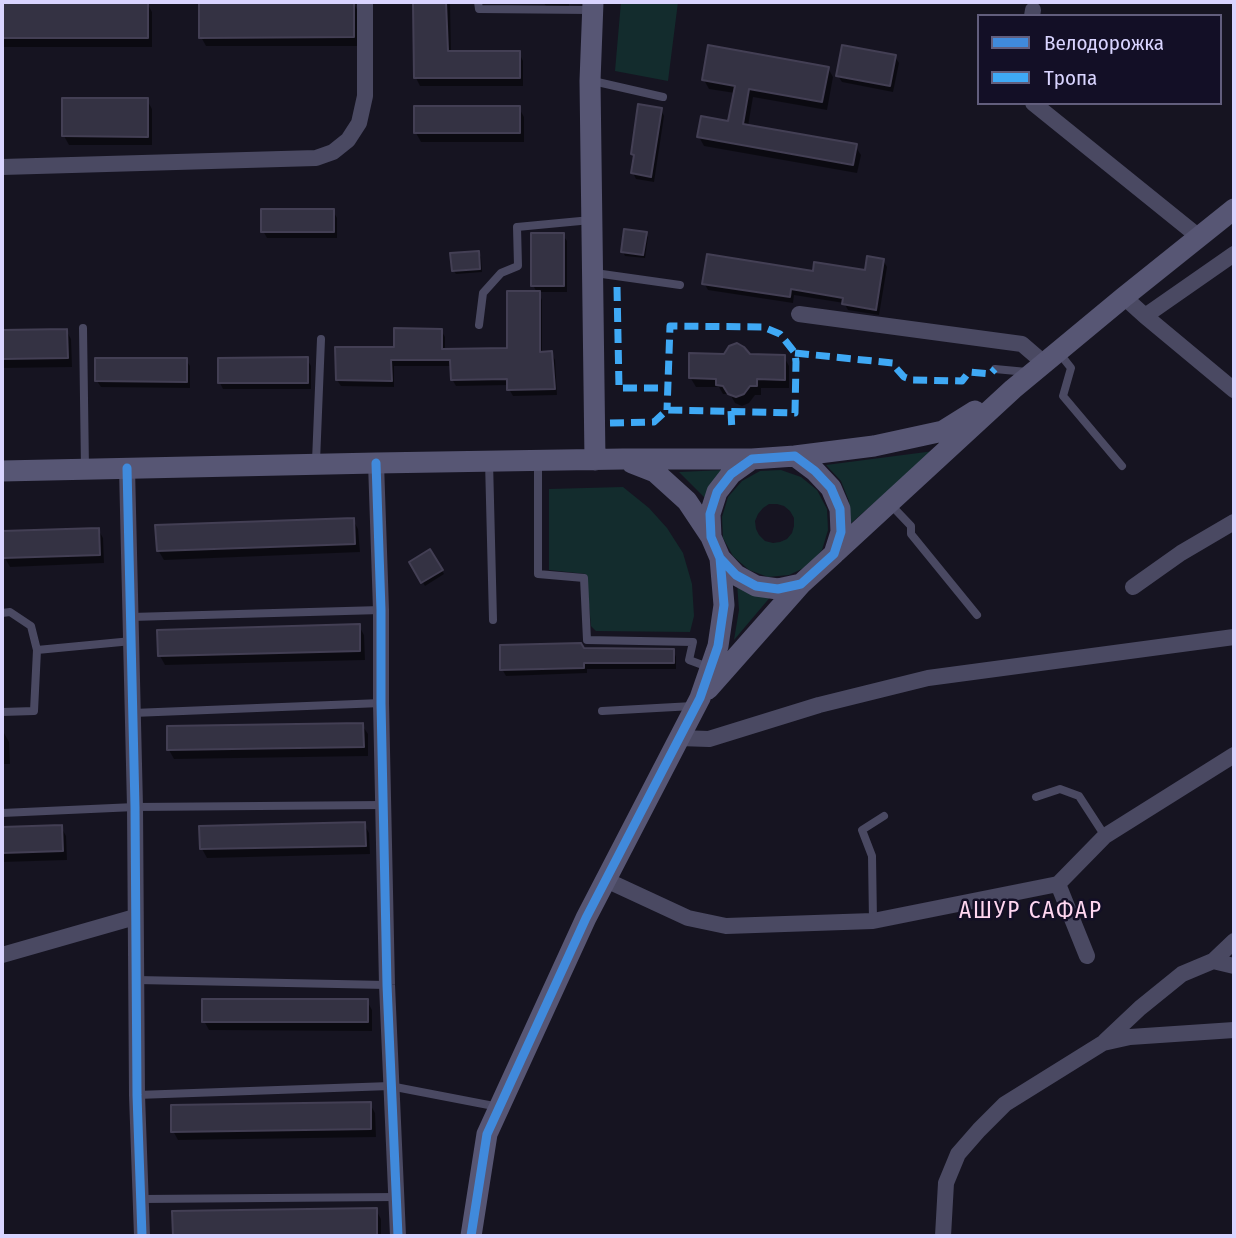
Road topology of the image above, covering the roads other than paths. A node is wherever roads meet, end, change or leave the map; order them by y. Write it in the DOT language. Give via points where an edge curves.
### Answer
graph roads {
  1 [pos="365,2"];
  2 [pos="478,2"];
  3 [pos="593,6"];
  4 [pos="590,80"];
  5 [pos="663,97"];
  6 [pos="1035,105"];
  7 [pos="2,167"];
  8 [pos="1234,209"];
  9 [pos="592,220"];
  10 [pos="1199,236"];
  11 [pos="1234,254"];
  12 [pos="592,272"];
  13 [pos="680,285"];
  14 [pos="1124,297"];
  15 [pos="799,314"];
  16 [pos="1145,316"];
  17 [pos="479,325"];
  18 [pos="83,328"];
  19 [pos="321,339"];
  20 [pos="1045,362"];
  21 [pos="995,369"];
  22 [pos="1013,389"];
  23 [pos="1234,390"];
  24 [pos="795,456"];
  25 [pos="623,459"];
  26 [pos="538,460"];
  27 [pos="595,460"];
  28 [pos="752,460"];
  29 [pos="489,461"];
  30 [pos="376,463"];
  31 [pos="316,464"];
  32 [pos="1122,466"];
  33 [pos="127,468"];
  34 [pos="85,469"];
  35 [pos="2,471"];
  36 [pos="889,503"];
  37 [pos="1234,522"];
  38 [pos="711,537"];
  39 [pos="834,554"];
  40 [pos="720,558"];
  41 [pos="800,584"];
  42 [pos="1133,587"];
  43 [pos="381,610"];
  44 [pos="2,613"];
  45 [pos="977,615"];
  46 [pos="131,617"];
  47 [pos="493,620"];
  48 [pos="1234,637"];
  49 [pos="132,641"];
  50 [pos="37,650"];
  51 [pos="710,668"];
  52 [pos="698,702"];
  53 [pos="381,703"];
  54 [pos="602,711"];
  55 [pos="2,712"];
  56 [pos="133,713"];
  57 [pos="679,738"];
  58 [pos="1234,755"];
  59 [pos="1036,797"];
  60 [pos="383,805"];
  61 [pos="135,807"];
  62 [pos="2,813"];
  63 [pos="884,816"];
  64 [pos="1105,836"];
  65 [pos="606,880"];
  66 [pos="1058,884"];
  67 [pos="135,917"];
  68 [pos="873,921"];
  69 [pos="1234,941"];
  70 [pos="2,955"];
  71 [pos="1087,956"];
  72 [pos="1213,961"];
  73 [pos="1234,966"];
  74 [pos="137,980"];
  75 [pos="387,985"];
  76 [pos="1234,1030"];
  77 [pos="1103,1043"];
  78 [pos="390,1086"];
  79 [pos="137,1095"];
  80 [pos="499,1107"];
  81 [pos="397,1197"];
  82 [pos="141,1199"];
  83 [pos="142,1236"];
  84 [pos="398,1236"];
  85 [pos="471,1236"];
  86 [pos="943,1236"];
  1 -- 7 [label="street" via="365,96 359,123 333,152 316,158"];
  2 -- 3 [label="lane" via="479,9"];
  3 -- 4 [label="street"];
  4 -- 5 [label="lane"];
  4 -- 9 [label="street"];
  6 -- 10 [label="street"];
  8 -- 10 [label="street"];
  9 -- 12 [label="street"];
  9 -- 17 [label="lane" via="517,227 518,266 501,273 483,293"];
  10 -- 14 [label="street"];
  11 -- 16 [label="street"];
  12 -- 13 [label="lane"];
  12 -- 27 [label="street"];
  14 -- 16 [label="street"];
  14 -- 20 [label="street"];
  15 -- 20 [label="street" via="1022,344"];
  16 -- 23 [label="street"];
  18 -- 34 [label="lane"];
  19 -- 31 [label="lane"];
  20 -- 21 [label="lane"];
  20 -- 22 [label="street"];
  20 -- 32 [label="lane" via="1071,368 1063,396"];
  22 -- 24 [label="street" via="943,431"];
  22 -- 36 [label="street"];
  24 -- 28 [label="street"];
  24 -- 39 [label="street" via="831,488 840,509 841,532"];
  25 -- 27 [label="street"];
  25 -- 28 [label="street"];
  25 -- 38 [label="street" via="655,472 687,501"];
  26 -- 27 [label="street"];
  26 -- 29 [label="street"];
  26 -- 51 [label="lane" via="538,574 584,578 587,640 693,642 689,660"];
  28 -- 38 [label="street" via="731,474 717,492 710,514"];
  29 -- 30 [label="street"];
  29 -- 47 [label="lane"];
  30 -- 31 [label="street"];
  30 -- 43 [label="street"];
  31 -- 33 [label="street"];
  33 -- 34 [label="street"];
  33 -- 46 [label="street"];
  34 -- 35 [label="street"];
  36 -- 39 [label="street"];
  36 -- 45 [label="lane"];
  37 -- 42 [label="street"];
  38 -- 40 [label="street"];
  39 -- 41 [label="street"];
  40 -- 41 [label="street" via="736,575 756,586 778,589"];
  40 -- 51 [label="street" via="724,605"];
  41 -- 52 [label="street"];
  43 -- 46 [label="lane"];
  43 -- 53 [label="street"];
  44 -- 50 [label="lane" via="10,612 31,626"];
  46 -- 49 [label="street"];
  48 -- 57 [label="street" via="928,678 709,739"];
  49 -- 50 [label="lane"];
  49 -- 56 [label="street"];
  50 -- 55 [label="lane" via="34,710"];
  51 -- 52 [label="street"];
  52 -- 54 [label="lane"];
  52 -- 57 [label="street"];
  53 -- 56 [label="lane"];
  53 -- 60 [label="street"];
  56 -- 61 [label="street"];
  57 -- 65 [label="street"];
  58 -- 64 [label="street"];
  59 -- 64 [label="lane" via="1060,789 1079,796"];
  60 -- 61 [label="lane"];
  60 -- 75 [label="street"];
  61 -- 62 [label="lane"];
  61 -- 67 [label="street"];
  63 -- 68 [label="lane" via="862,830 872,856"];
  64 -- 66 [label="street"];
  65 -- 68 [label="street" via="688,918 726,926"];
  65 -- 80 [label="street"];
  66 -- 68 [label="street"];
  66 -- 71 [label="street"];
  67 -- 70 [label="street"];
  67 -- 74 [label="street"];
  69 -- 72 [label="street"];
  72 -- 73 [label="street"];
  72 -- 77 [label="street" via="1182,974"];
  74 -- 75 [label="lane"];
  74 -- 79 [label="street"];
  75 -- 78 [label="street"];
  76 -- 77 [label="street"];
  77 -- 86 [label="street" via="1005,1104 958,1154 946,1183"];
  78 -- 79 [label="lane"];
  78 -- 80 [label="lane"];
  78 -- 81 [label="street"];
  79 -- 82 [label="street"];
  80 -- 85 [label="street" via="486,1134"];
  81 -- 82 [label="lane"];
  81 -- 84 [label="street"];
  82 -- 83 [label="street"];
}
